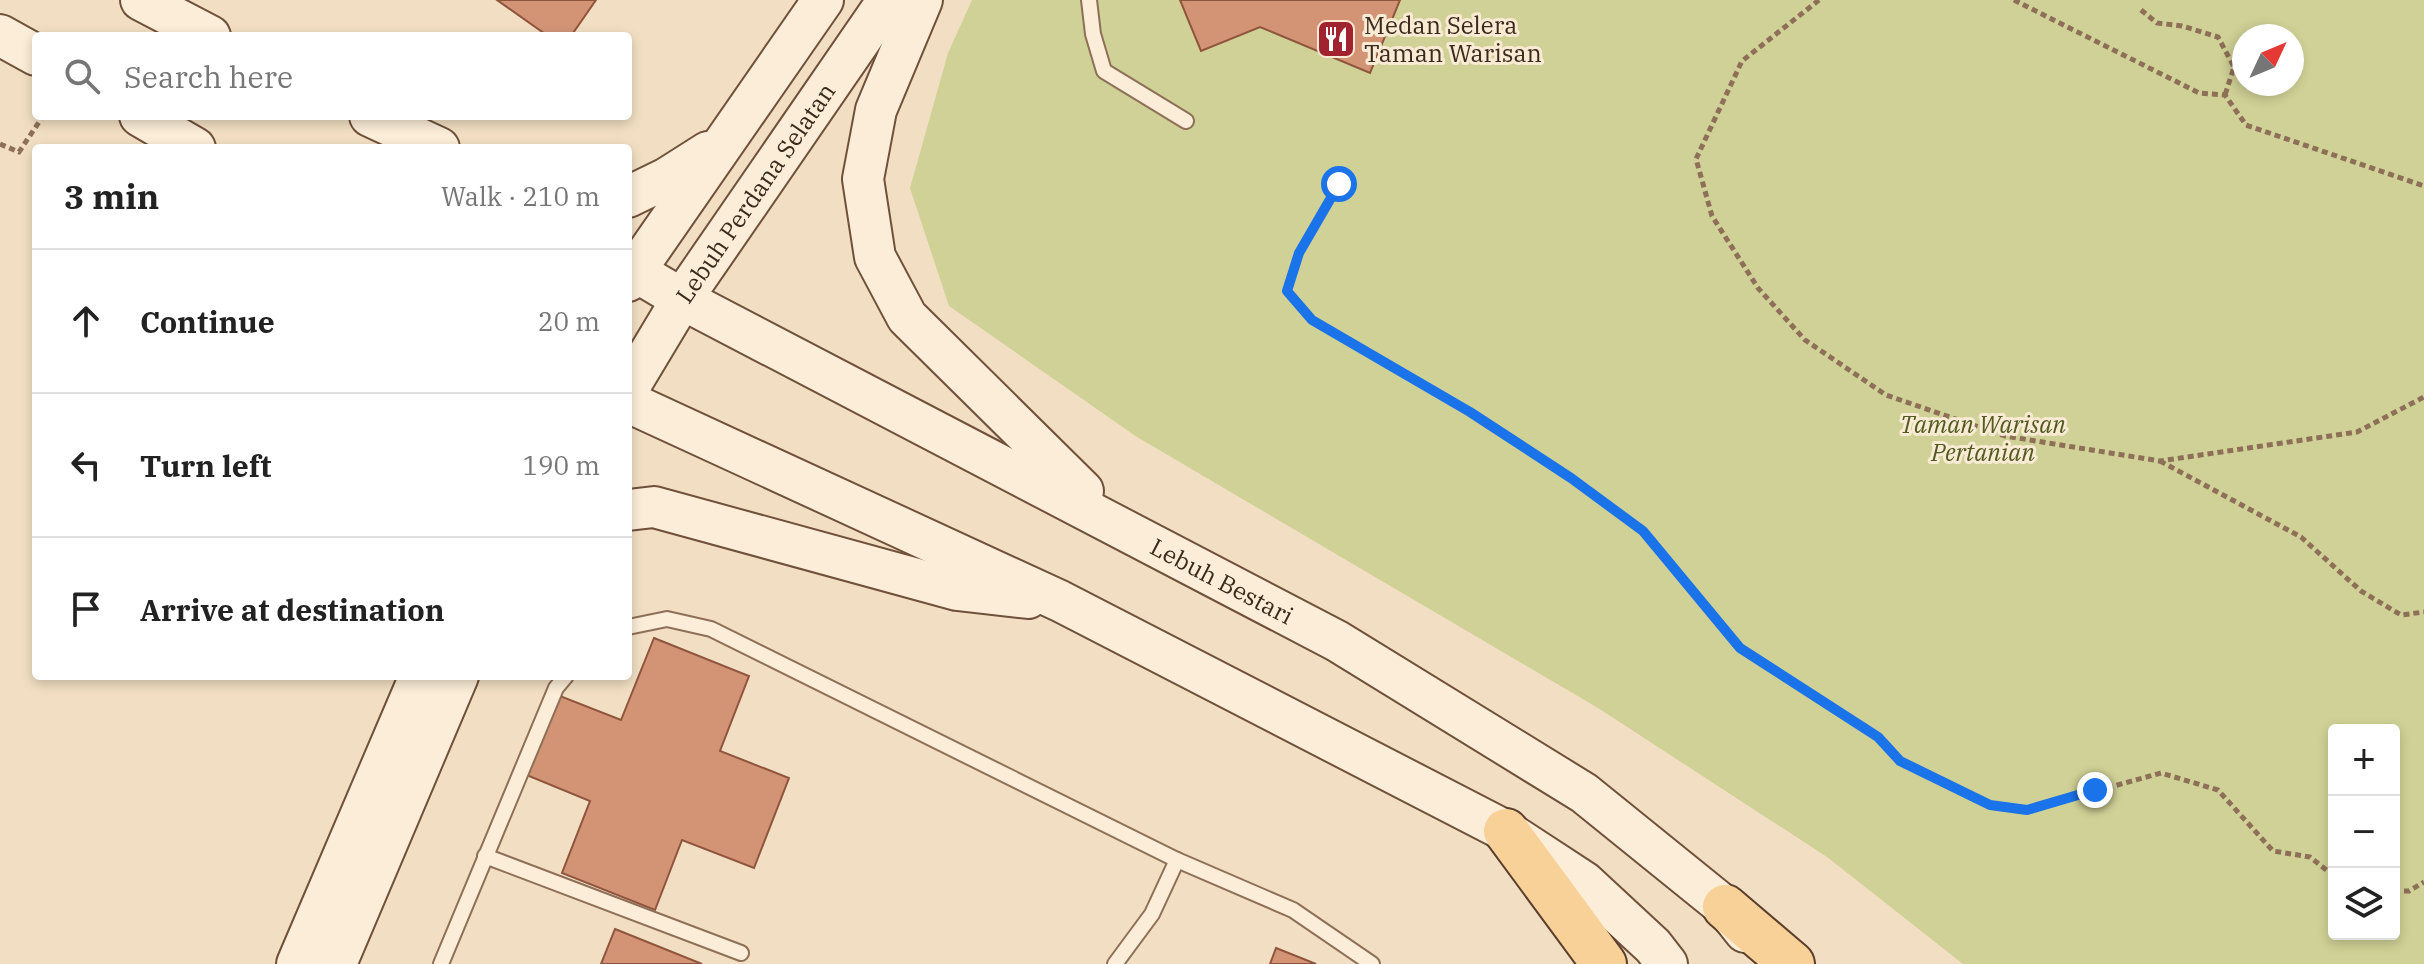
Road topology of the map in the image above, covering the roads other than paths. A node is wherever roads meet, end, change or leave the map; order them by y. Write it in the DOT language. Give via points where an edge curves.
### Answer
graph roads {
  1 [pos="141,0"];
  2 [pos="823,0"];
  3 [pos="888,0"];
  4 [pos="922,0"];
  5 [pos="1089,0"];
  6 [pos="202,32"];
  7 [pos="147,120"];
  8 [pos="365,120"];
  9 [pos="379,120"];
  10 [pos="1186,121"];
  11 [pos="188,144"];
  12 [pos="406,144"];
  13 [pos="430,144"];
  14 [pos="720,144"];
  15 [pos="632,195"];
  16 [pos="632,269"];
  17 [pos="632,273"];
  18 [pos="682,299"];
  19 [pos="632,382"];
  20 [pos="632,404"];
  21 [pos="632,510"];
  22 [pos="1120,526"];
  23 [pos="1060,601"];
  24 [pos="632,626"];
  25 [pos="418,680"];
  26 [pos="456,680"];
  27 [pos="563,680"];
  28 [pos="1506,831"];
  29 [pos="485,856"];
  30 [pos="1177,860"];
  31 [pos="1725,907"];
  32 [pos="741,953"];
  33 [pos="297,964"];
  34 [pos="336,964"];
  35 [pos="441,964"];
  36 [pos="1115,964"];
  37 [pos="1372,964"];
  38 [pos="1604,964"];
  39 [pos="1667,964"];
  40 [pos="1769,964"];
  41 [pos="1792,964"];
  1 -- 6 [label="main road"];
  2 -- 14 [label="main road"];
  3 -- 18 [label="main road, Lebuh Perdana Selatan"];
  4 -- 22 [label="main road" via="876,110 863,179 875,257 907,317"];
  5 -- 10 [label="lane" via="1104,71"];
  7 -- 11 [label="main road"];
  8 -- 12 [label="main road"];
  9 -- 13 [label="main road"];
  14 -- 15 [label="main road"];
  14 -- 16 [label="main road"];
  17 -- 18 [label="main road, Lebuh Bestari"];
  18 -- 19 [label="main road, Lebuh Perdana Selatan"];
  18 -- 22 [label="main road, Lebuh Bestari"];
  20 -- 23 [label="main road"];
  21 -- 23 [label="main road" via="654,507 957,590"];
  22 -- 31 [label="main road, Lebuh Bestari" via="1337,641 1584,793"];
  23 -- 28 [label="main road"];
  24 -- 30 [label="lane" via="667,619 711,629"];
  25 -- 33 [label="main road"];
  26 -- 34 [label="main road"];
  27 -- 29 [label="lane"];
  28 -- 38 [label="main road"];
  28 -- 39 [label="main road" via="1584,882"];
  29 -- 32 [label="lane"];
  29 -- 35 [label="lane"];
  30 -- 36 [label="lane" via="1152,914"];
  30 -- 37 [label="lane" via="1293,910"];
  31 -- 40 [label="main road, Lebuh Bestari"];
  31 -- 41 [label="main road"];
}
